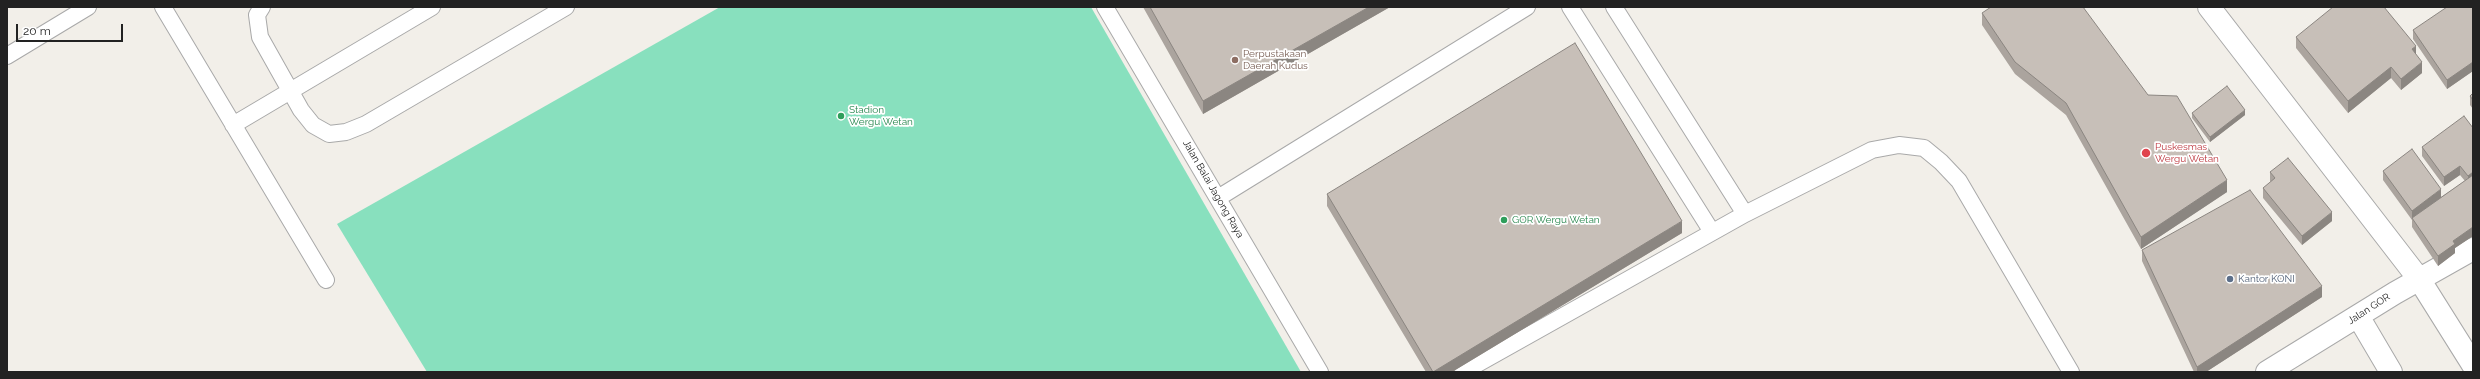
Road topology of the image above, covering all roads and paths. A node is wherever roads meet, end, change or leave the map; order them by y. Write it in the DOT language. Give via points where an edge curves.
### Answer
graph roads {
  1 [pos="88,7"];
  2 [pos="162,7"];
  3 [pos="262,7"];
  4 [pos="432,7"];
  5 [pos="566,7"];
  6 [pos="1105,7"];
  7 [pos="1527,7"];
  8 [pos="1570,7"];
  9 [pos="1614,7"];
  10 [pos="2209,7"];
  11 [pos="7,56"];
  12 [pos="291,90"];
  13 [pos="233,125"];
  14 [pos="1218,198"];
  15 [pos="1745,214"];
  16 [pos="1712,232"];
  17 [pos="2473,249"];
  18 [pos="2418,279"];
  19 [pos="326,280"];
  20 [pos="2358,316"];
  21 [pos="2473,365"];
  22 [pos="1320,372"];
  23 [pos="1463,372"];
  24 [pos="2071,372"];
  25 [pos="2267,372"];
  26 [pos="2391,372"];
  1 -- 11 [label="lane"];
  2 -- 13 [label="lane"];
  3 -- 12 [label="lane" via="257,15 260,37"];
  4 -- 12 [label="lane"];
  5 -- 12 [label="lane" via="366,124 346,132 329,134 313,125 301,110"];
  6 -- 14 [label="lane, Jalan Balai Jagong Raya"];
  7 -- 14 [label="lane"];
  8 -- 16 [label="lane"];
  9 -- 15 [label="lane"];
  10 -- 18 [label="street"];
  12 -- 13 [label="lane"];
  13 -- 19 [label="lane"];
  14 -- 22 [label="lane, Jalan Balai Jagong Raya"];
  15 -- 16 [label="lane"];
  15 -- 24 [label="lane" via="1872,150 1899,145 1924,148 1959,181"];
  16 -- 23 [label="lane"];
  17 -- 18 [label="street, Jalan GOR"];
  18 -- 20 [label="street, Jalan GOR"];
  18 -- 21 [label="street"];
  20 -- 25 [label="street, Jalan GOR"];
  20 -- 26 [label="street"];
}
